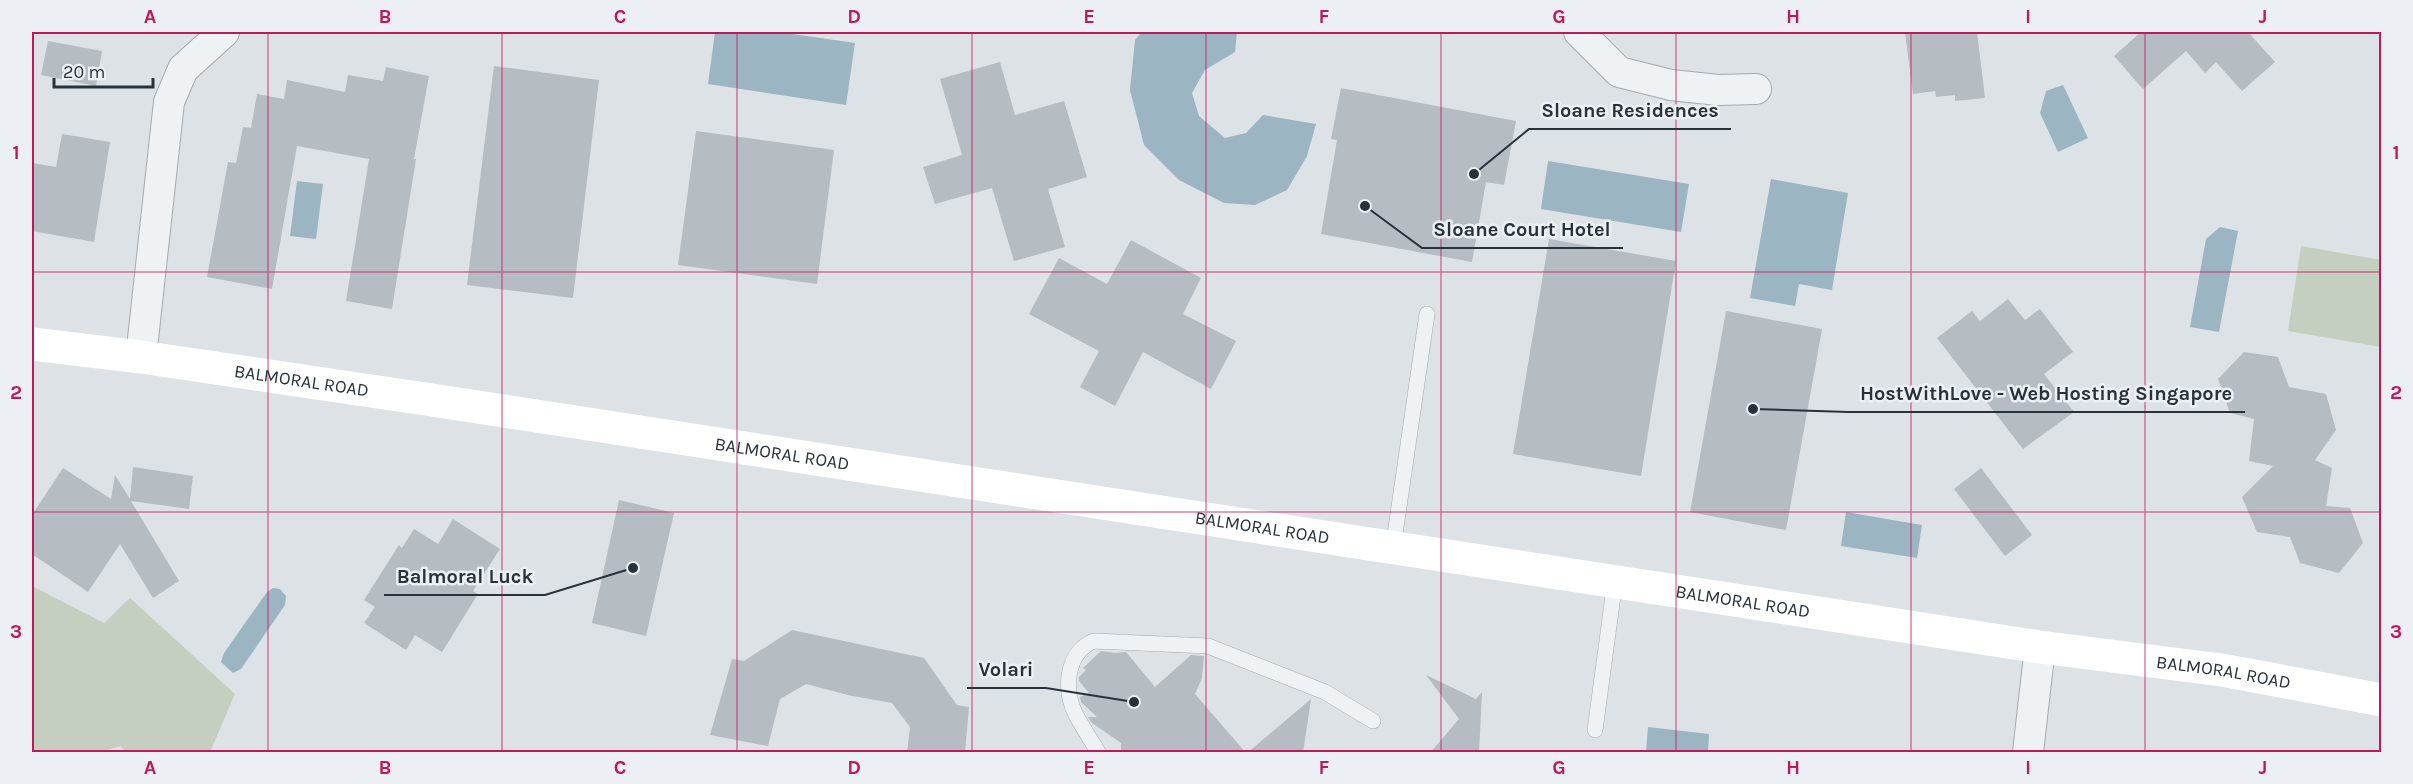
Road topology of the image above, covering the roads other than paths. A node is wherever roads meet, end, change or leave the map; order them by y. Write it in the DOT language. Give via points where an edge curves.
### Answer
graph roads {
  1 [pos="224,32"];
  2 [pos="1579,32"];
  3 [pos="1756,89"];
  4 [pos="1426,314"];
  5 [pos="32,344"];
  6 [pos="141,357"];
  7 [pos="1393,548"];
  8 [pos="1615,581"];
  9 [pos="2040,647"];
  10 [pos="2382,700"];
  11 [pos="1373,721"];
  12 [pos="1595,730"];
  13 [pos="1098,753"];
  14 [pos="2028,753"];
  1 -- 6 [label="street" via="183,69 169,102"];
  2 -- 3 [label="street" via="1619,72 1671,86"];
  4 -- 7 [label="lane"];
  5 -- 6 [label="street, BALMORAL ROAD"];
  6 -- 7 [label="street, BALMORAL ROAD"];
  7 -- 8 [label="street, BALMORAL ROAD"];
  8 -- 9 [label="street, BALMORAL ROAD"];
  8 -- 12 [label="lane"];
  9 -- 10 [label="street, BALMORAL ROAD" via="2222,670"];
  9 -- 14 [label="street"];
  11 -- 13 [label="lane" via="1325,692 1208,646 1094,640 1082,645 1070,667 1070,694 1075,713"];
}
